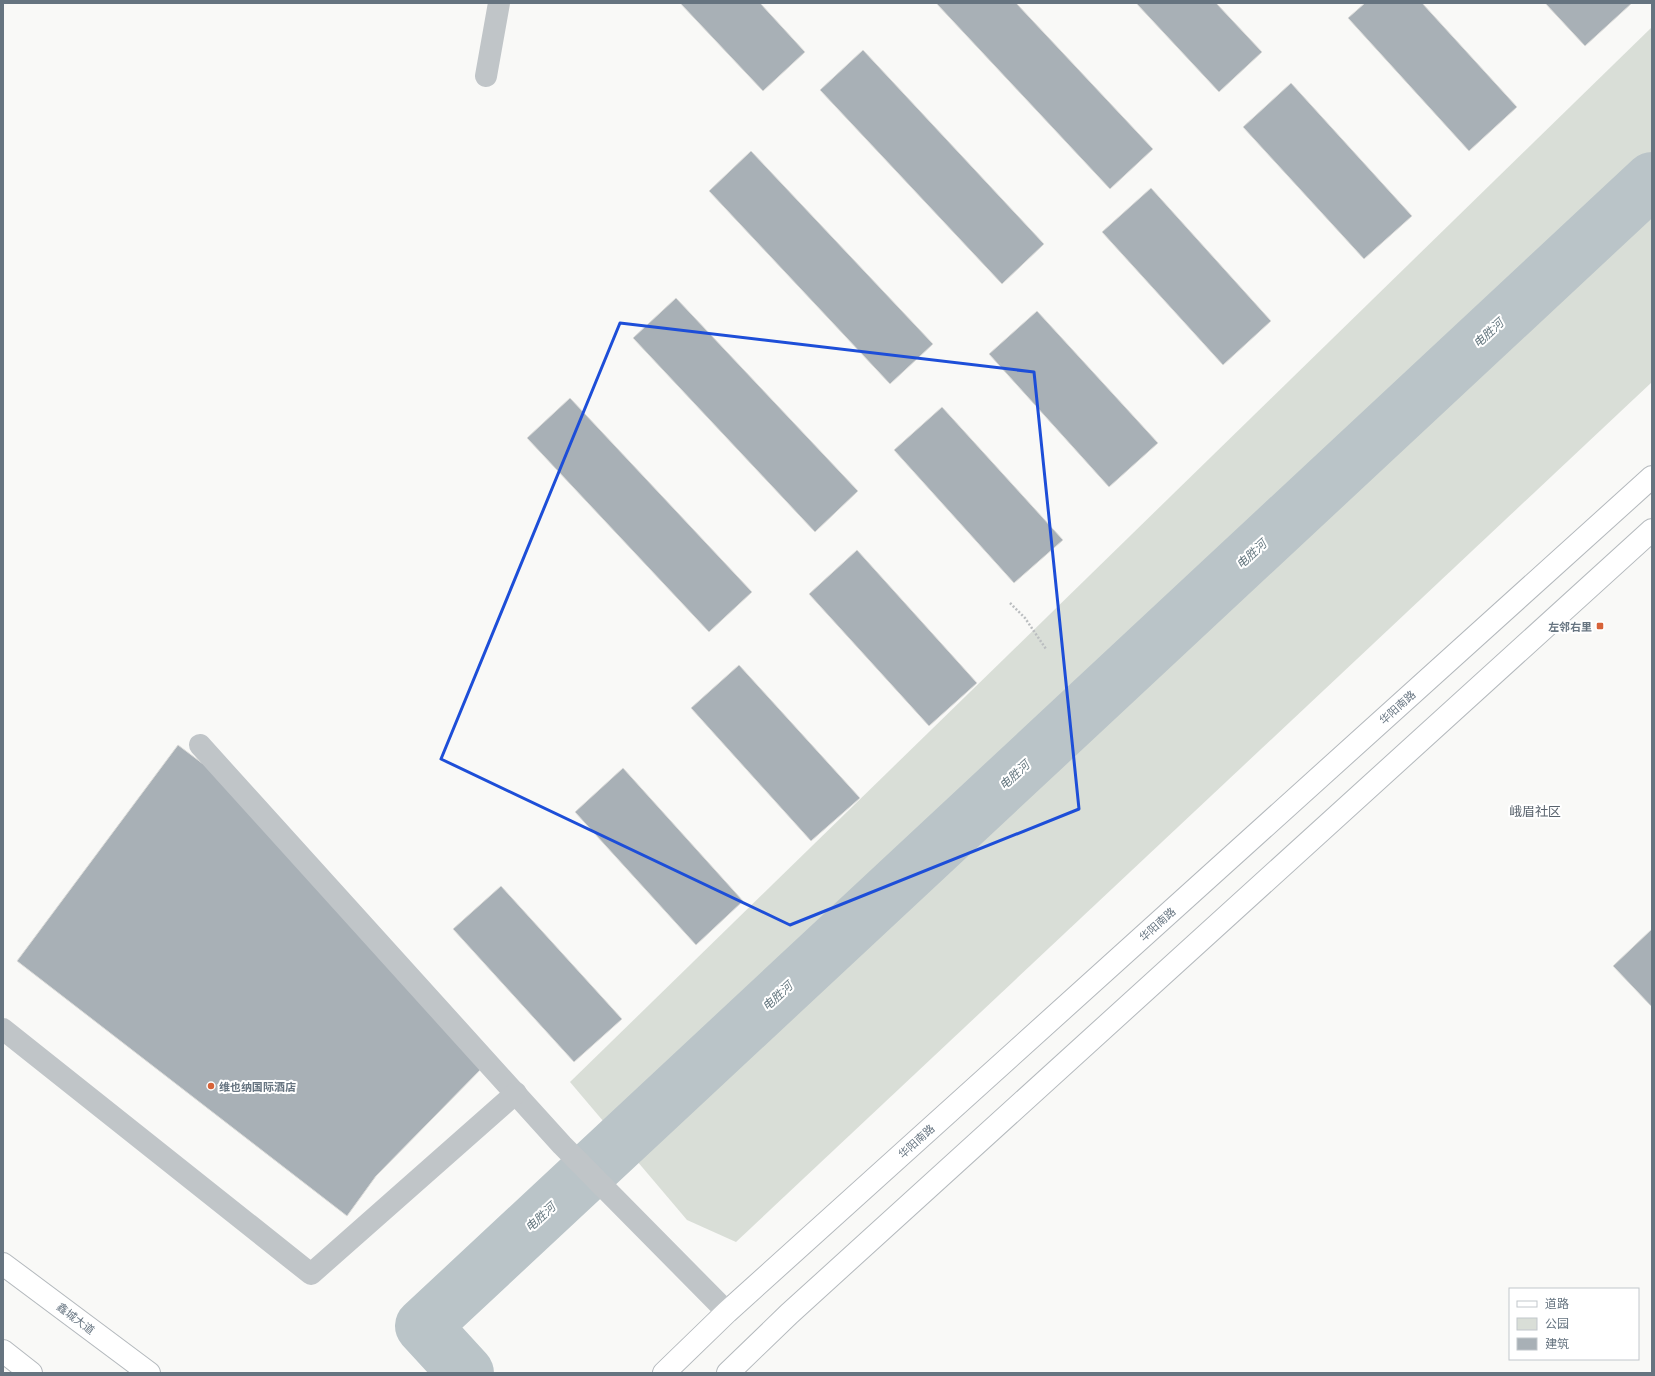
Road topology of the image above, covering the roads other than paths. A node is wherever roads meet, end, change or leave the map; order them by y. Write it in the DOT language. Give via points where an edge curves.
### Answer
graph roads {
  1 [pos="499,3"];
  2 [pos="486,76"];
  3 [pos="1652,477"];
  4 [pos="1652,530"];
  5 [pos="200,745"];
  6 [pos="3,1029"];
  7 [pos="516,1093"];
  8 [pos="3,1264"];
  9 [pos="727,1312"];
  10 [pos="3,1351"];
  11 [pos="670,1368"];
  12 [pos="31,1373"];
  13 [pos="149,1373"];
  14 [pos="655,1373"];
  15 [pos="728,1373"];
  1 -- 2 [label="lane"];
  3 -- 9 [label="main road, 华阳南路"];
  4 -- 15 [label="main road" via="800,1303"];
  5 -- 7 [label="lane"];
  6 -- 7 [label="lane" via="311,1274"];
  7 -- 9 [label="lane" via="562,1145"];
  8 -- 13 [label="main road, 鑫城大道"];
  9 -- 11 [label="main road, 华阳南路"];
  10 -- 12 [label="main road"];
  11 -- 14 [label="main road, 华阳南路"];
}
